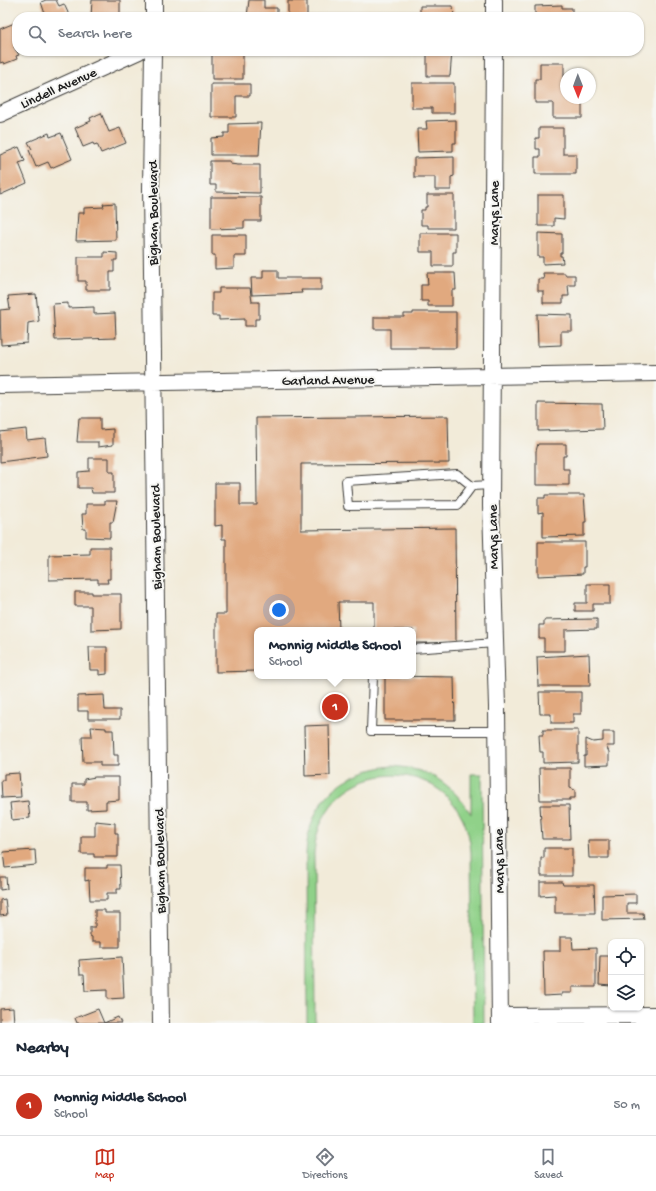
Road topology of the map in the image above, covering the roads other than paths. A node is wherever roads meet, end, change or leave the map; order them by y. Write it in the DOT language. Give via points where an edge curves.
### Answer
graph roads {
  1 [pos="154,0"];
  2 [pos="494,0"];
  3 [pos="154,12"];
  4 [pos="494,12"];
  5 [pos="128,56"];
  6 [pos="153,56"];
  7 [pos="494,56"];
  8 [pos="0,114"];
  9 [pos="656,373"];
  10 [pos="492,376"];
  11 [pos="153,382"];
  12 [pos="0,385"];
  13 [pos="491,485"];
  14 [pos="472,486"];
  15 [pos="495,643"];
  16 [pos="416,649"];
  17 [pos="373,679"];
  18 [pos="497,731"];
  19 [pos="656,1015"];
  20 [pos="500,1020"];
  21 [pos="161,1023"];
  1 -- 3 [label="street"];
  2 -- 4 [label="street"];
  5 -- 8 [label="street, Lindell Avenue"];
  6 -- 11 [label="street, Bigham Boulevard"];
  7 -- 10 [label="street, Marys Lane"];
  9 -- 10 [label="street, Garland Avenue"];
  10 -- 11 [label="street, Garland Avenue"];
  10 -- 13 [label="street, Marys Lane"];
  11 -- 12 [label="street, Garland Avenue"];
  11 -- 21 [label="street, Bigham Boulevard"];
  13 -- 14 [label="lane"];
  13 -- 15 [label="street, Marys Lane"];
  14 -- 14 [label="lane" via="458,505 348,506 346,481 457,474"];
  15 -- 16 [label="lane"];
  15 -- 18 [label="street, Marys Lane"];
  17 -- 18 [label="lane" via="371,731"];
  18 -- 20 [label="street, Marys Lane"];
  19 -- 20 [label="street"];
}
